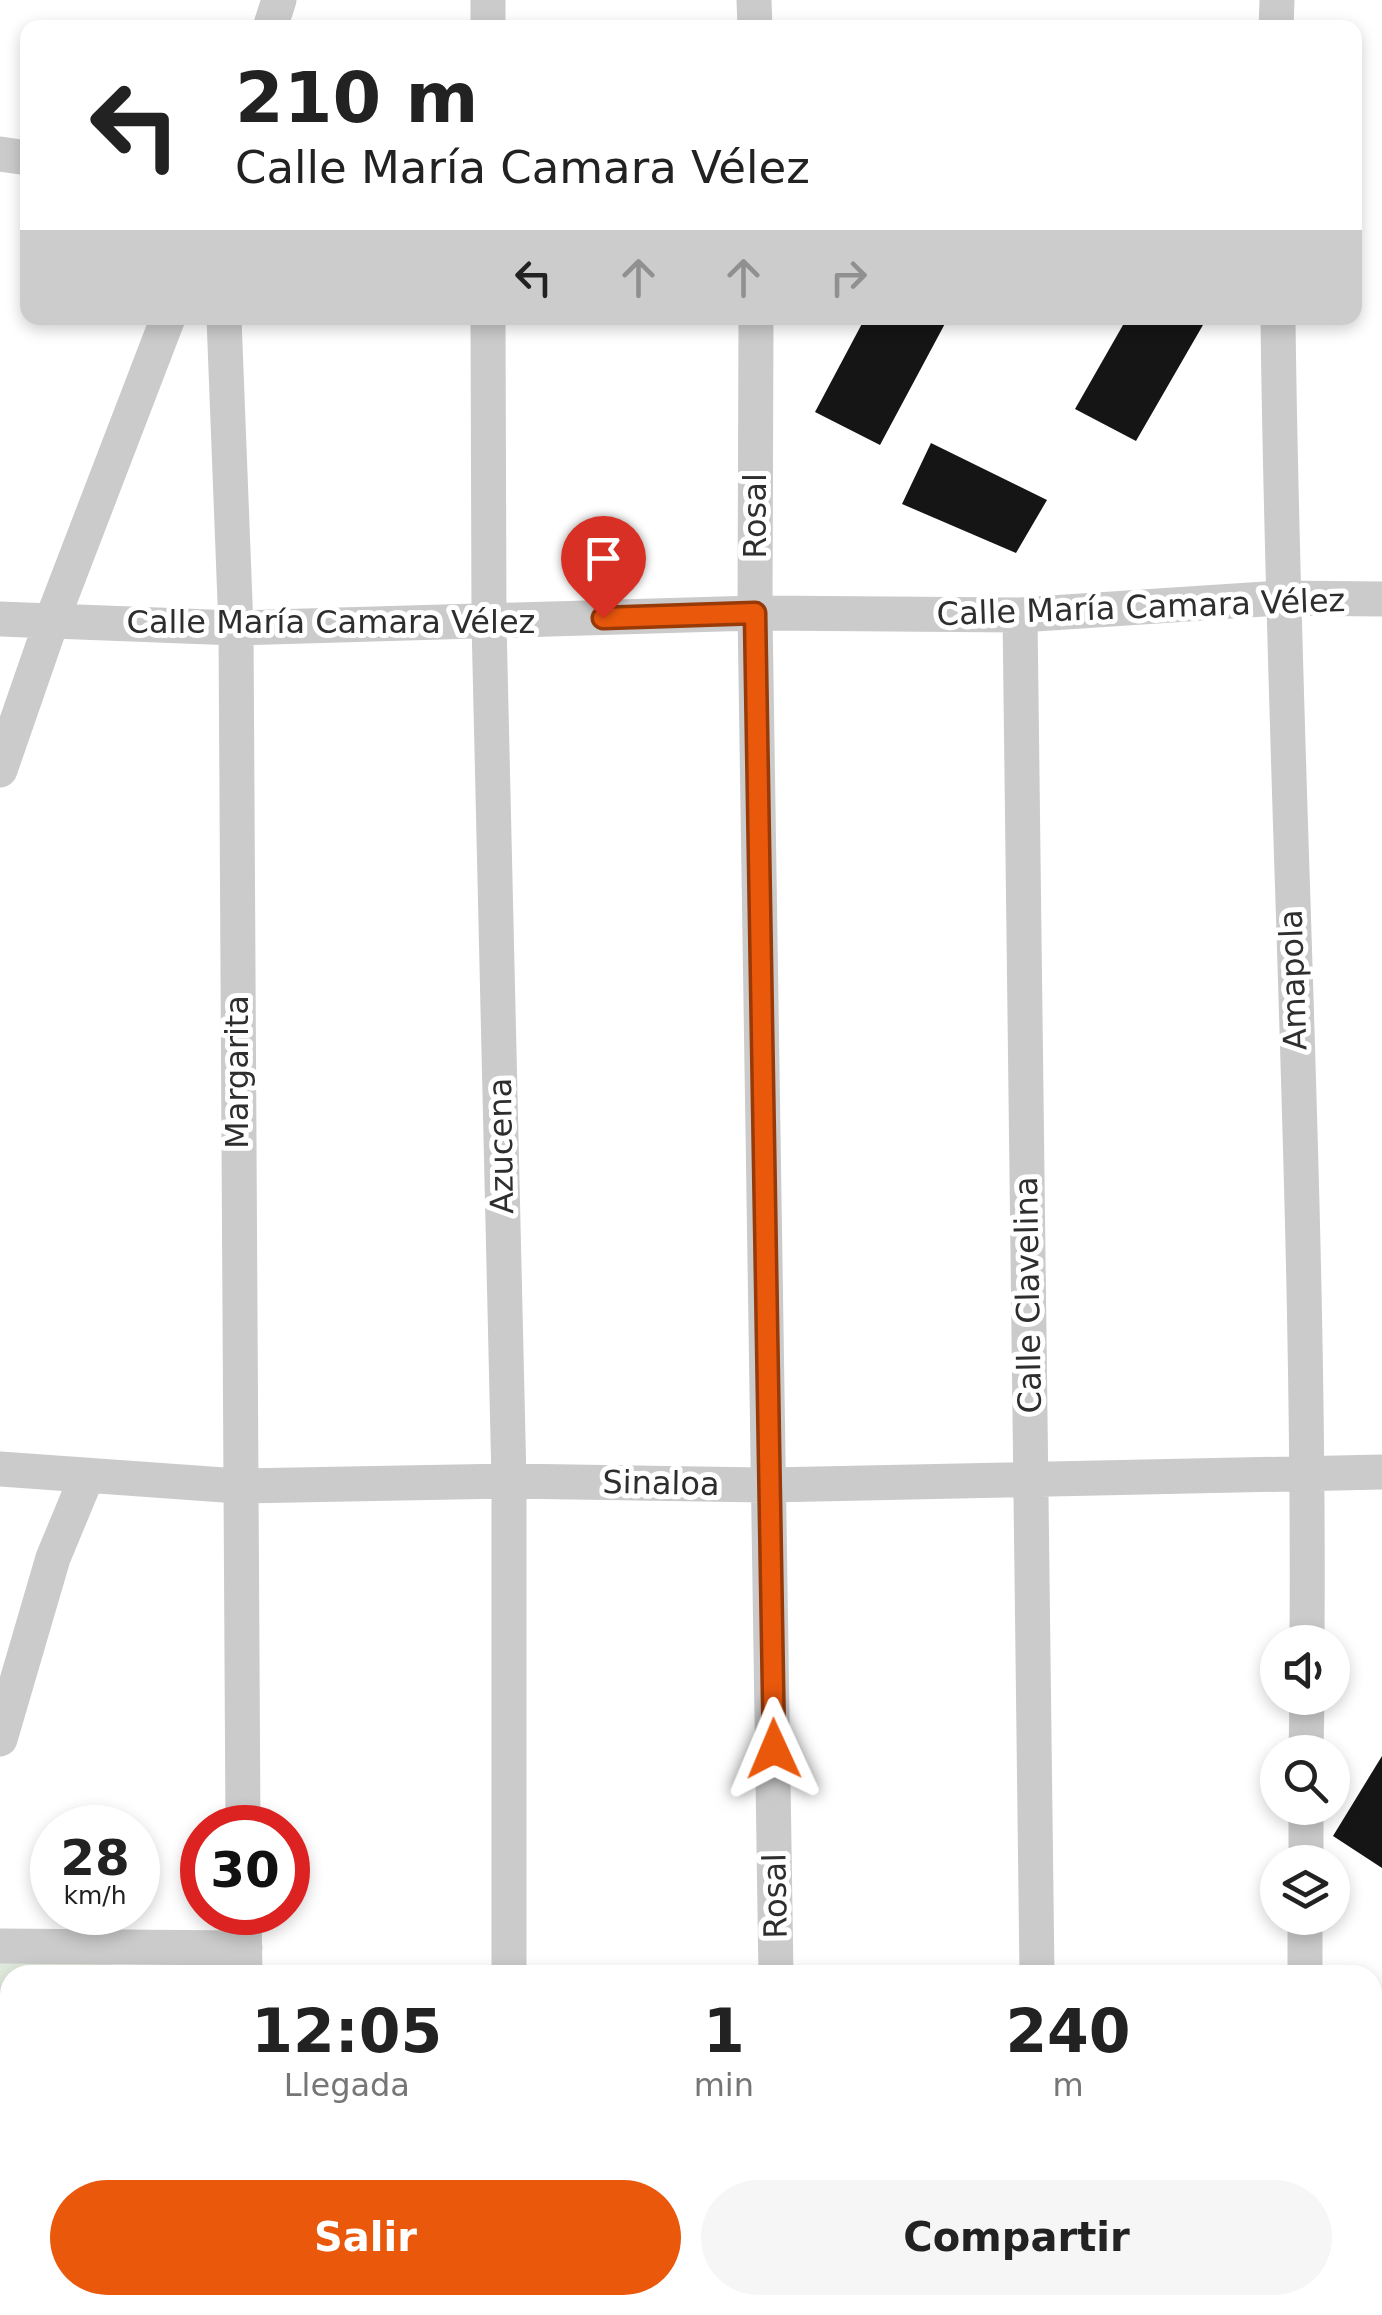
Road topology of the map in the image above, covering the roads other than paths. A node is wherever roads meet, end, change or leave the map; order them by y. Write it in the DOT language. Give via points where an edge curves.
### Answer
graph roads {
  1 [pos="165,325"];
  2 [pos="224,325"];
  3 [pos="488,325"];
  4 [pos="756,325"];
  5 [pos="1278,325"];
  6 [pos="1281,598"];
  7 [pos="1382,599"];
  8 [pos="755,613"];
  9 [pos="1020,615"];
  10 [pos="0,619"];
  11 [pos="52,620"];
  12 [pos="489,622"];
  13 [pos="236,628"];
  14 [pos="0,770"];
  15 [pos="0,1469"];
  16 [pos="1382,1472"];
  17 [pos="1308,1475"];
  18 [pos="88,1476"];
  19 [pos="509,1480"];
  20 [pos="1030,1480"];
  21 [pos="770,1485"];
  22 [pos="238,1486"];
  23 [pos="1307,1625"];
  24 [pos="0,1739"];
  25 [pos="243,1805"];
  26 [pos="244,1935"];
  27 [pos="1305,1935"];
  28 [pos="0,1946"];
  29 [pos="245,1962"];
  30 [pos="509,1965"];
  31 [pos="776,1965"];
  32 [pos="1037,1965"];
  33 [pos="1305,1965"];
  1 -- 11 [label="street"];
  2 -- 13 [label="street, Margarita"];
  3 -- 12 [label="street, Azucena"];
  4 -- 8 [label="street, Rosal"];
  5 -- 6 [label="street, Amapola"];
  6 -- 7 [label="street, Calle María Camara Vélez"];
  6 -- 9 [label="street, Calle María Camara Vélez"];
  6 -- 17 [label="street, Amapola"];
  8 -- 9 [label="street, Calle María Camara Vélez"];
  8 -- 12 [label="street, Calle María Camara Vélez"];
  8 -- 21 [label="street, Rosal"];
  9 -- 20 [label="street, Calle Clavelina"];
  10 -- 11 [label="street, Calle María Camara Vélez"];
  11 -- 13 [label="street, Calle María Camara Vélez"];
  11 -- 14 [label="street"];
  12 -- 13 [label="street, Calle María Camara Vélez"];
  12 -- 19 [label="street, Azucena"];
  13 -- 22 [label="street, Margarita"];
  15 -- 18 [label="street, Sinaloa"];
  16 -- 17 [label="street, Sinaloa"];
  17 -- 20 [label="street, Sinaloa"];
  17 -- 23 [label="street, Amapola"];
  18 -- 22 [label="street, Sinaloa"];
  18 -- 24 [label="street" via="47,1576"];
  19 -- 21 [label="street, Sinaloa"];
  19 -- 22 [label="street, Sinaloa"];
  19 -- 30 [label="street, Azucena"];
  20 -- 21 [label="street, Sinaloa"];
  20 -- 32 [label="street, Calle Clavelina"];
  21 -- 31 [label="street, Rosal"];
  22 -- 25 [label="street, Margarita"];
  26 -- 29 [label="street"];
  27 -- 33 [label="street"];
  28 -- 29 [label="street"];
}
